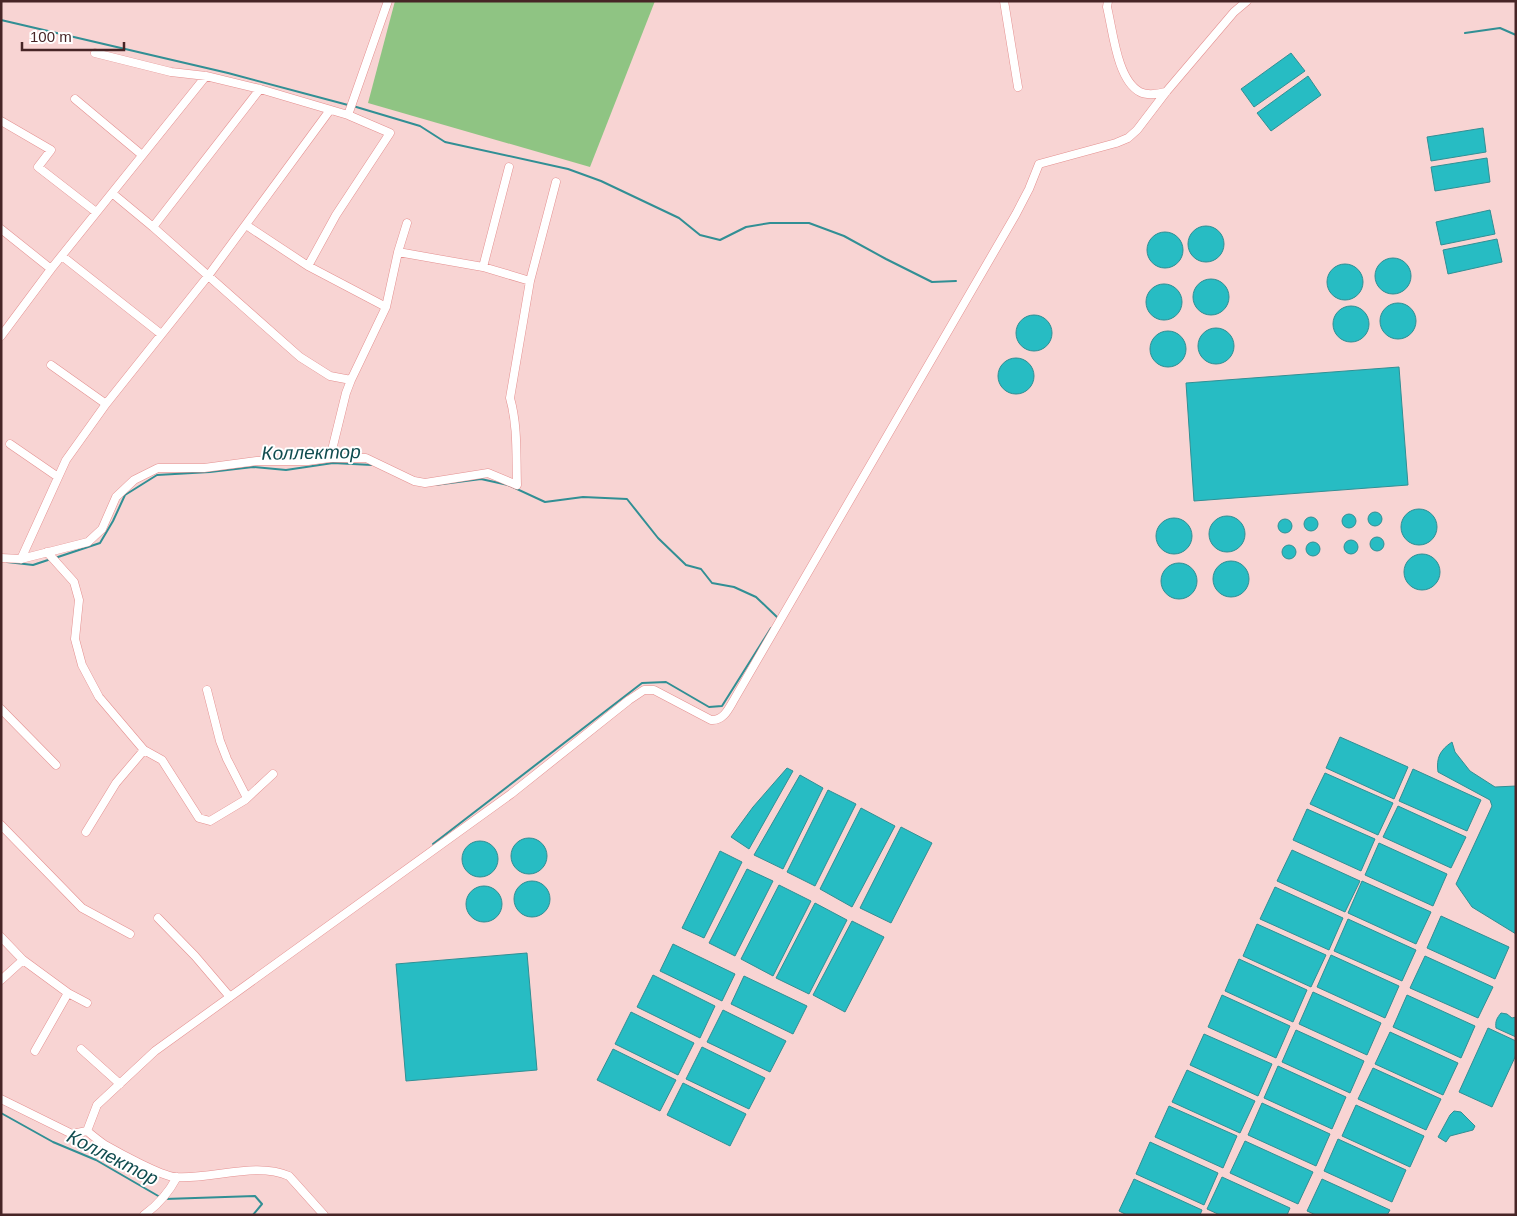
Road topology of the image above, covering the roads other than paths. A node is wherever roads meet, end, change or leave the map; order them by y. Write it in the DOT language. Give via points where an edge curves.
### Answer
graph roads {
  1 [pos="388,1"];
  2 [pos="1004,1"];
  3 [pos="1108,1"];
  4 [pos="1247,1"];
  5 [pos="95,53"];
  6 [pos="206,76"];
  7 [pos="1018,87"];
  8 [pos="260,89"];
  9 [pos="1166,92"];
  10 [pos="75,99"];
  11 [pos="350,109"];
  12 [pos="330,110"];
  13 [pos="1,121"];
  14 [pos="142,155"];
  15 [pos="509,167"];
  16 [pos="556,182"];
  17 [pos="112,193"];
  18 [pos="96,212"];
  19 [pos="407,223"];
  20 [pos="246,224"];
  21 [pos="154,227"];
  22 [pos="1,229"];
  23 [pos="398,252"];
  24 [pos="62,256"];
  25 [pos="308,266"];
  26 [pos="483,267"];
  27 [pos="51,269"];
  28 [pos="208,276"];
  29 [pos="530,281"];
  30 [pos="386,307"];
  31 [pos="3,331"];
  32 [pos="161,334"];
  33 [pos="51,365"];
  34 [pos="351,380"];
  35 [pos="106,404"];
  36 [pos="10,444"];
  37 [pos="330,458"];
  38 [pos="58,477"];
  39 [pos="47,552"];
  40 [pos="1,558"];
  41 [pos="21,559"];
  42 [pos="207,690"];
  43 [pos="1,709"];
  44 [pos="144,750"];
  45 [pos="56,765"];
  46 [pos="273,774"];
  47 [pos="247,798"];
  48 [pos="1,825"];
  49 [pos="86,832"];
  50 [pos="158,918"];
  51 [pos="130,934"];
  52 [pos="1,937"];
  53 [pos="23,960"];
  54 [pos="1,980"];
  55 [pos="68,993"];
  56 [pos="230,997"];
  57 [pos="87,1003"];
  58 [pos="81,1049"];
  59 [pos="35,1051"];
  60 [pos="120,1084"];
  61 [pos="1,1099"];
  62 [pos="87,1131"];
  63 [pos="177,1177"];
  64 [pos="144,1215"];
  65 [pos="324,1215"];
  1 -- 11 [label="street"];
  2 -- 7 [label="street"];
  3 -- 9 [label="street" via="1121,69 1131,86 1141,93"];
  4 -- 9 [label="street"];
  5 -- 6 [label="street" via="171,72"];
  6 -- 8 [label="street"];
  6 -- 14 [label="street"];
  8 -- 12 [label="street"];
  8 -- 21 [label="street"];
  9 -- 56 [label="street" via="1137,130 1123,141 1039,164 1016,214 721,718 711,720 654,690 644,690 510,794"];
  10 -- 14 [label="street"];
  11 -- 12 [label="street"];
  11 -- 25 [label="street" via="390,133 336,215"];
  12 -- 20 [label="street"];
  13 -- 18 [label="street" via="51,150 38,167"];
  14 -- 17 [label="street"];
  15 -- 26 [label="street"];
  16 -- 29 [label="street"];
  17 -- 18 [label="street"];
  17 -- 21 [label="street"];
  18 -- 24 [label="street"];
  19 -- 23 [label="street"];
  20 -- 25 [label="street"];
  20 -- 28 [label="street"];
  21 -- 28 [label="street"];
  22 -- 27 [label="street"];
  23 -- 26 [label="street"];
  23 -- 30 [label="street"];
  24 -- 27 [label="street"];
  24 -- 32 [label="street"];
  25 -- 30 [label="street"];
  26 -- 29 [label="street"];
  27 -- 31 [label="street"];
  28 -- 32 [label="street"];
  28 -- 34 [label="street" via="300,357 330,376"];
  29 -- 37 [label="street" via="510,398 516,431 517,485 488,473 426,483 414,481 366,458"];
  30 -- 34 [label="street"];
  32 -- 35 [label="street"];
  33 -- 35 [label="street"];
  34 -- 37 [label="street"];
  35 -- 38 [label="street" via="66,460"];
  36 -- 38 [label="street"];
  37 -- 39 [label="street" via="258,461 204,468 158,468 134,480 116,497 102,529 88,542"];
  38 -- 41 [label="street"];
  39 -- 41 [label="street"];
  39 -- 44 [label="street" via="74,582 78,600 75,639 82,665 99,697"];
  40 -- 41 [label="street"];
  42 -- 47 [label="street" via="220,741"];
  43 -- 45 [label="street"];
  44 -- 47 [label="street" via="162,760 199,818 210,821"];
  44 -- 49 [label="street" via="116,782"];
  46 -- 47 [label="street"];
  48 -- 51 [label="street" via="82,908"];
  50 -- 56 [label="street"];
  52 -- 53 [label="street"];
  53 -- 54 [label="street"];
  53 -- 55 [label="street"];
  55 -- 57 [label="street"];
  55 -- 59 [label="street"];
  56 -- 60 [label="street" via="155,1051"];
  58 -- 60 [label="street"];
  60 -- 62 [label="street" via="97,1105"];
  61 -- 62 [label="street" via="72,1134"];
  62 -- 63 [label="street" via="104,1144 165,1175"];
  63 -- 64 [label="street" via="171,1188"];
  63 -- 65 [label="street" via="274,1171 289,1176"];
}
